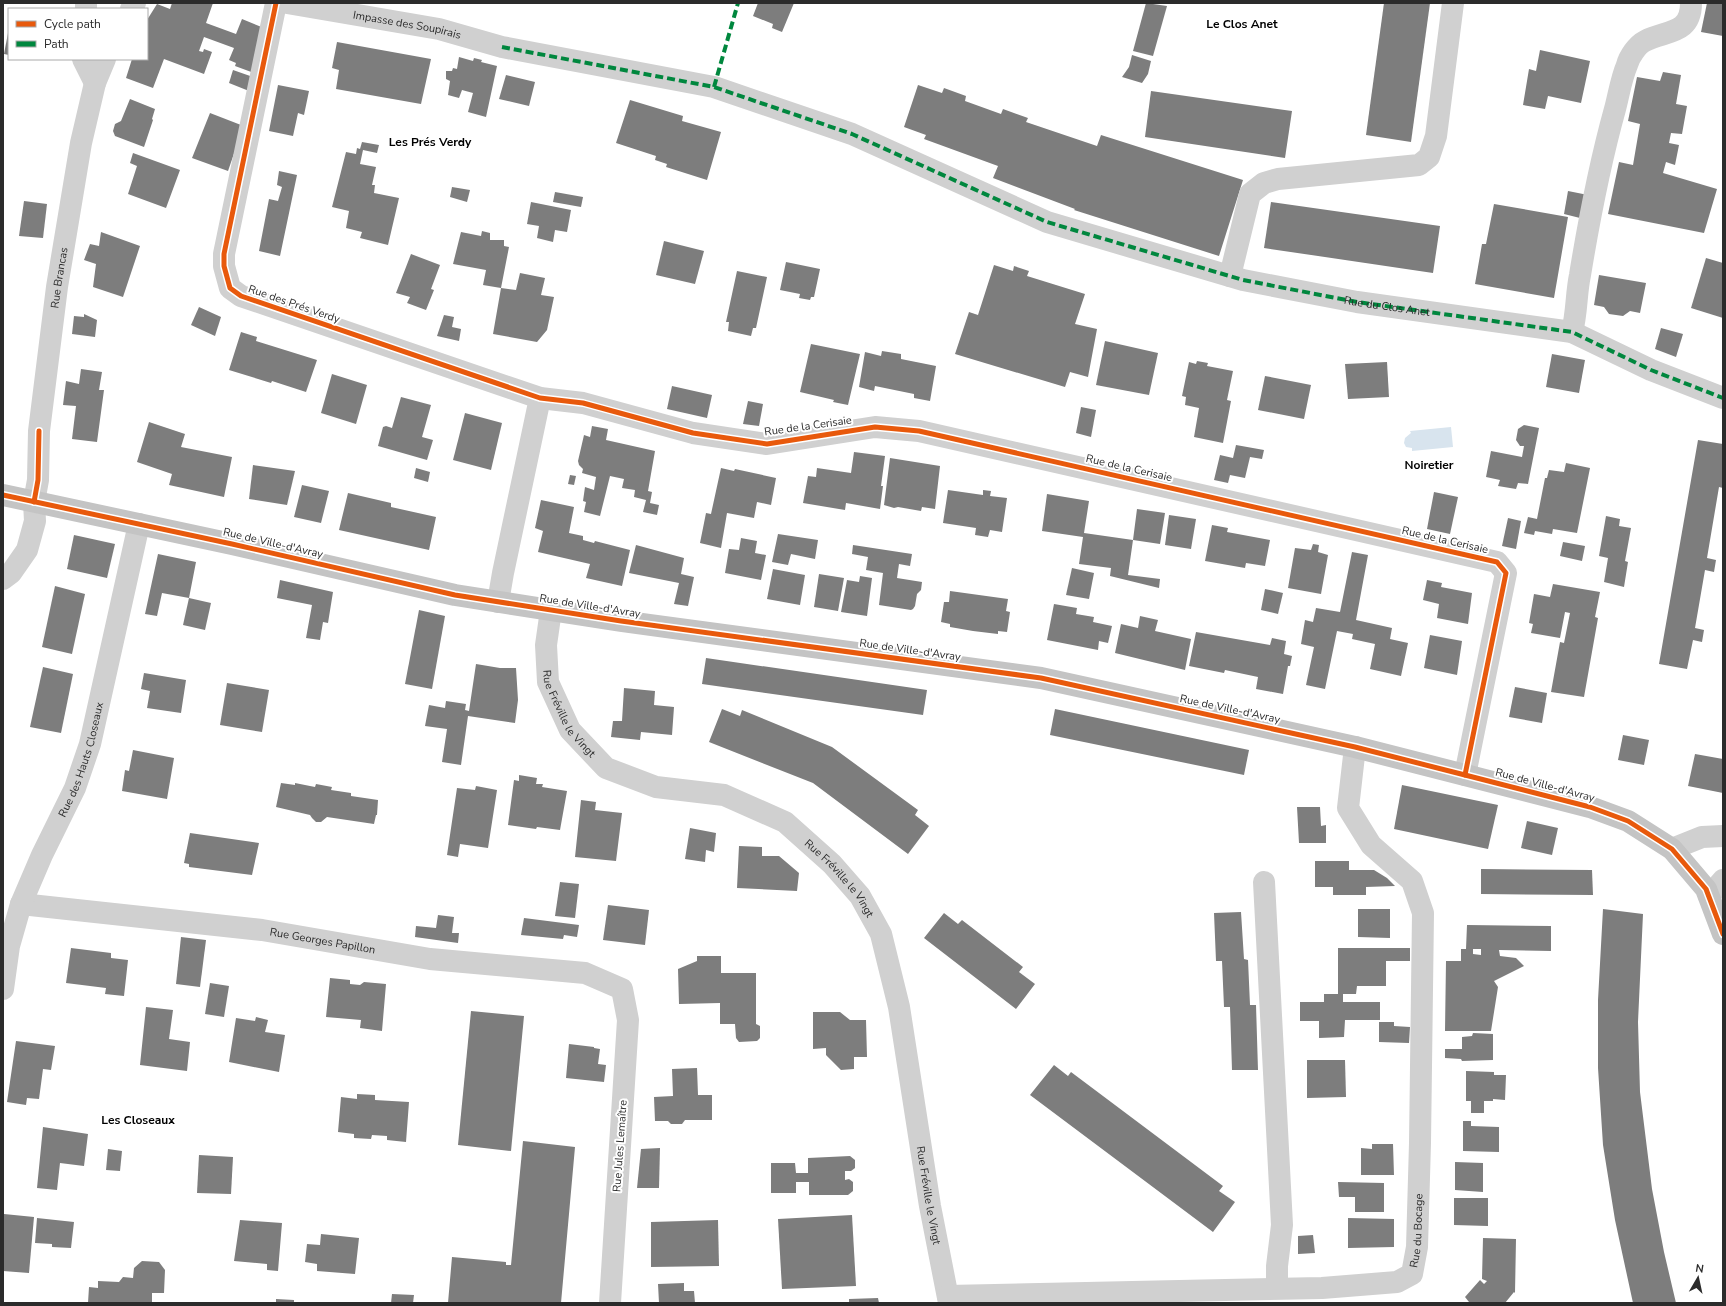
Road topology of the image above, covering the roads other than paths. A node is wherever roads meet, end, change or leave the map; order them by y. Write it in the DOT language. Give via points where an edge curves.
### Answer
graph roads {
  1 [pos="276,3"];
  2 [pos="287,3"];
  3 [pos="1453,3"];
  4 [pos="1691,3"];
  5 [pos="84,60"];
  6 [pos="105,60"];
  7 [pos="95,83"];
  8 [pos="1047,222"];
  9 [pos="1230,276"];
  10 [pos="1572,332"];
  11 [pos="540,398"];
  12 [pos="1723,398"];
  13 [pos="3,495"];
  14 [pos="34,502"];
  15 [pos="139,524"];
  16 [pos="3,579"];
  17 [pos="498,602"];
  18 [pos="551,610"];
  19 [pos="1355,747"];
  20 [pos="1466,775"];
  21 [pos="1723,836"];
  22 [pos="1672,849"];
  23 [pos="1723,880"];
  24 [pos="1264,882"];
  25 [pos="1709,896"];
  26 [pos="21,904"];
  27 [pos="1723,934"];
  28 [pos="3,989"];
  29 [pos="622,989"];
  30 [pos="1277,1288"];
  31 [pos="948,1299"];
  32 [pos="610,1303"];
  1 -- 11 [label="street, Rue des Prés Verdy" via="224,254 224,266 230,288 241,296"];
  2 -- 8 [label="street, Impasse des Soupirais" via="439,29 502,47 714,88 852,134"];
  3 -- 9 [label="street" via="1436,136 1429,157 1419,165 1278,179 1264,183 1250,194"];
  4 -- 10 [label="street" via="1691,11 1679,30 1643,42 1627,64 1606,140 1579,277 1576,318"];
  5 -- 7 [label="street"];
  6 -- 7 [label="street, Rue Brancas"];
  7 -- 14 [label="street, Rue Brancas" via="81,144 57,286"];
  8 -- 9 [label="street, Rue du Clos Anet"];
  9 -- 10 [label="street, Rue du Clos Anet" via="1357,302"];
  10 -- 12 [label="street, Rue du Clos Anet" via="1651,370"];
  11 -- 17 [label="street"];
  11 -- 20 [label="street, Rue de la Cerisaie" via="583,403 692,433 767,444 875,427 919,431 1497,562 1506,574"];
  13 -- 14 [label="main road, Rue de Ville-d'Avray"];
  14 -- 15 [label="main road, Rue de Ville-d'Avray"];
  14 -- 16 [label="street, Rue Brancas" via="34,521 27,550 11,573"];
  15 -- 17 [label="main road, Rue de Ville-d'Avray" via="446,593"];
  15 -- 26 [label="street, Rue des Hauts Closeaux" via="90,744 75,788 42,854"];
  17 -- 18 [label="main road, Rue de Ville-d'Avray"];
  18 -- 19 [label="main road, Rue de Ville-d'Avray" via="1041,678"];
  18 -- 31 [label="street, Rue Fréville le Vingt" via="546,645 548,682 570,730 606,768 656,787 724,795 785,822 832,864 860,896 881,934 899,1007 930,1206"];
  19 -- 20 [label="main road, Rue de Ville-d'Avray"];
  19 -- 30 [label="street, Rue du Bocage" via="1348,808 1371,846 1412,880 1423,913 1417,1247 1412,1274 1397,1282 1322,1288"];
  20 -- 22 [label="main road, Rue de Ville-d'Avray" via="1590,807 1628,822"];
  21 -- 22 [label="street" via="1702,837"];
  22 -- 25 [label="main road, Rue de Ville-d'Avray"];
  23 -- 25 [label="street"];
  24 -- 30 [label="street" via="1282,1225"];
  25 -- 27 [label="main road, Rue de Ville-d'Avray"];
  26 -- 28 [label="street, Rue des Hauts Closeaux" via="9,946"];
  26 -- 29 [label="street, Rue Georges Papillon" via="262,930 430,959 585,973"];
  29 -- 32 [label="street, Rue Jules Lemaître" via="628,1020"];
  30 -- 31 [label="street, Rue du Bocage"];
}
